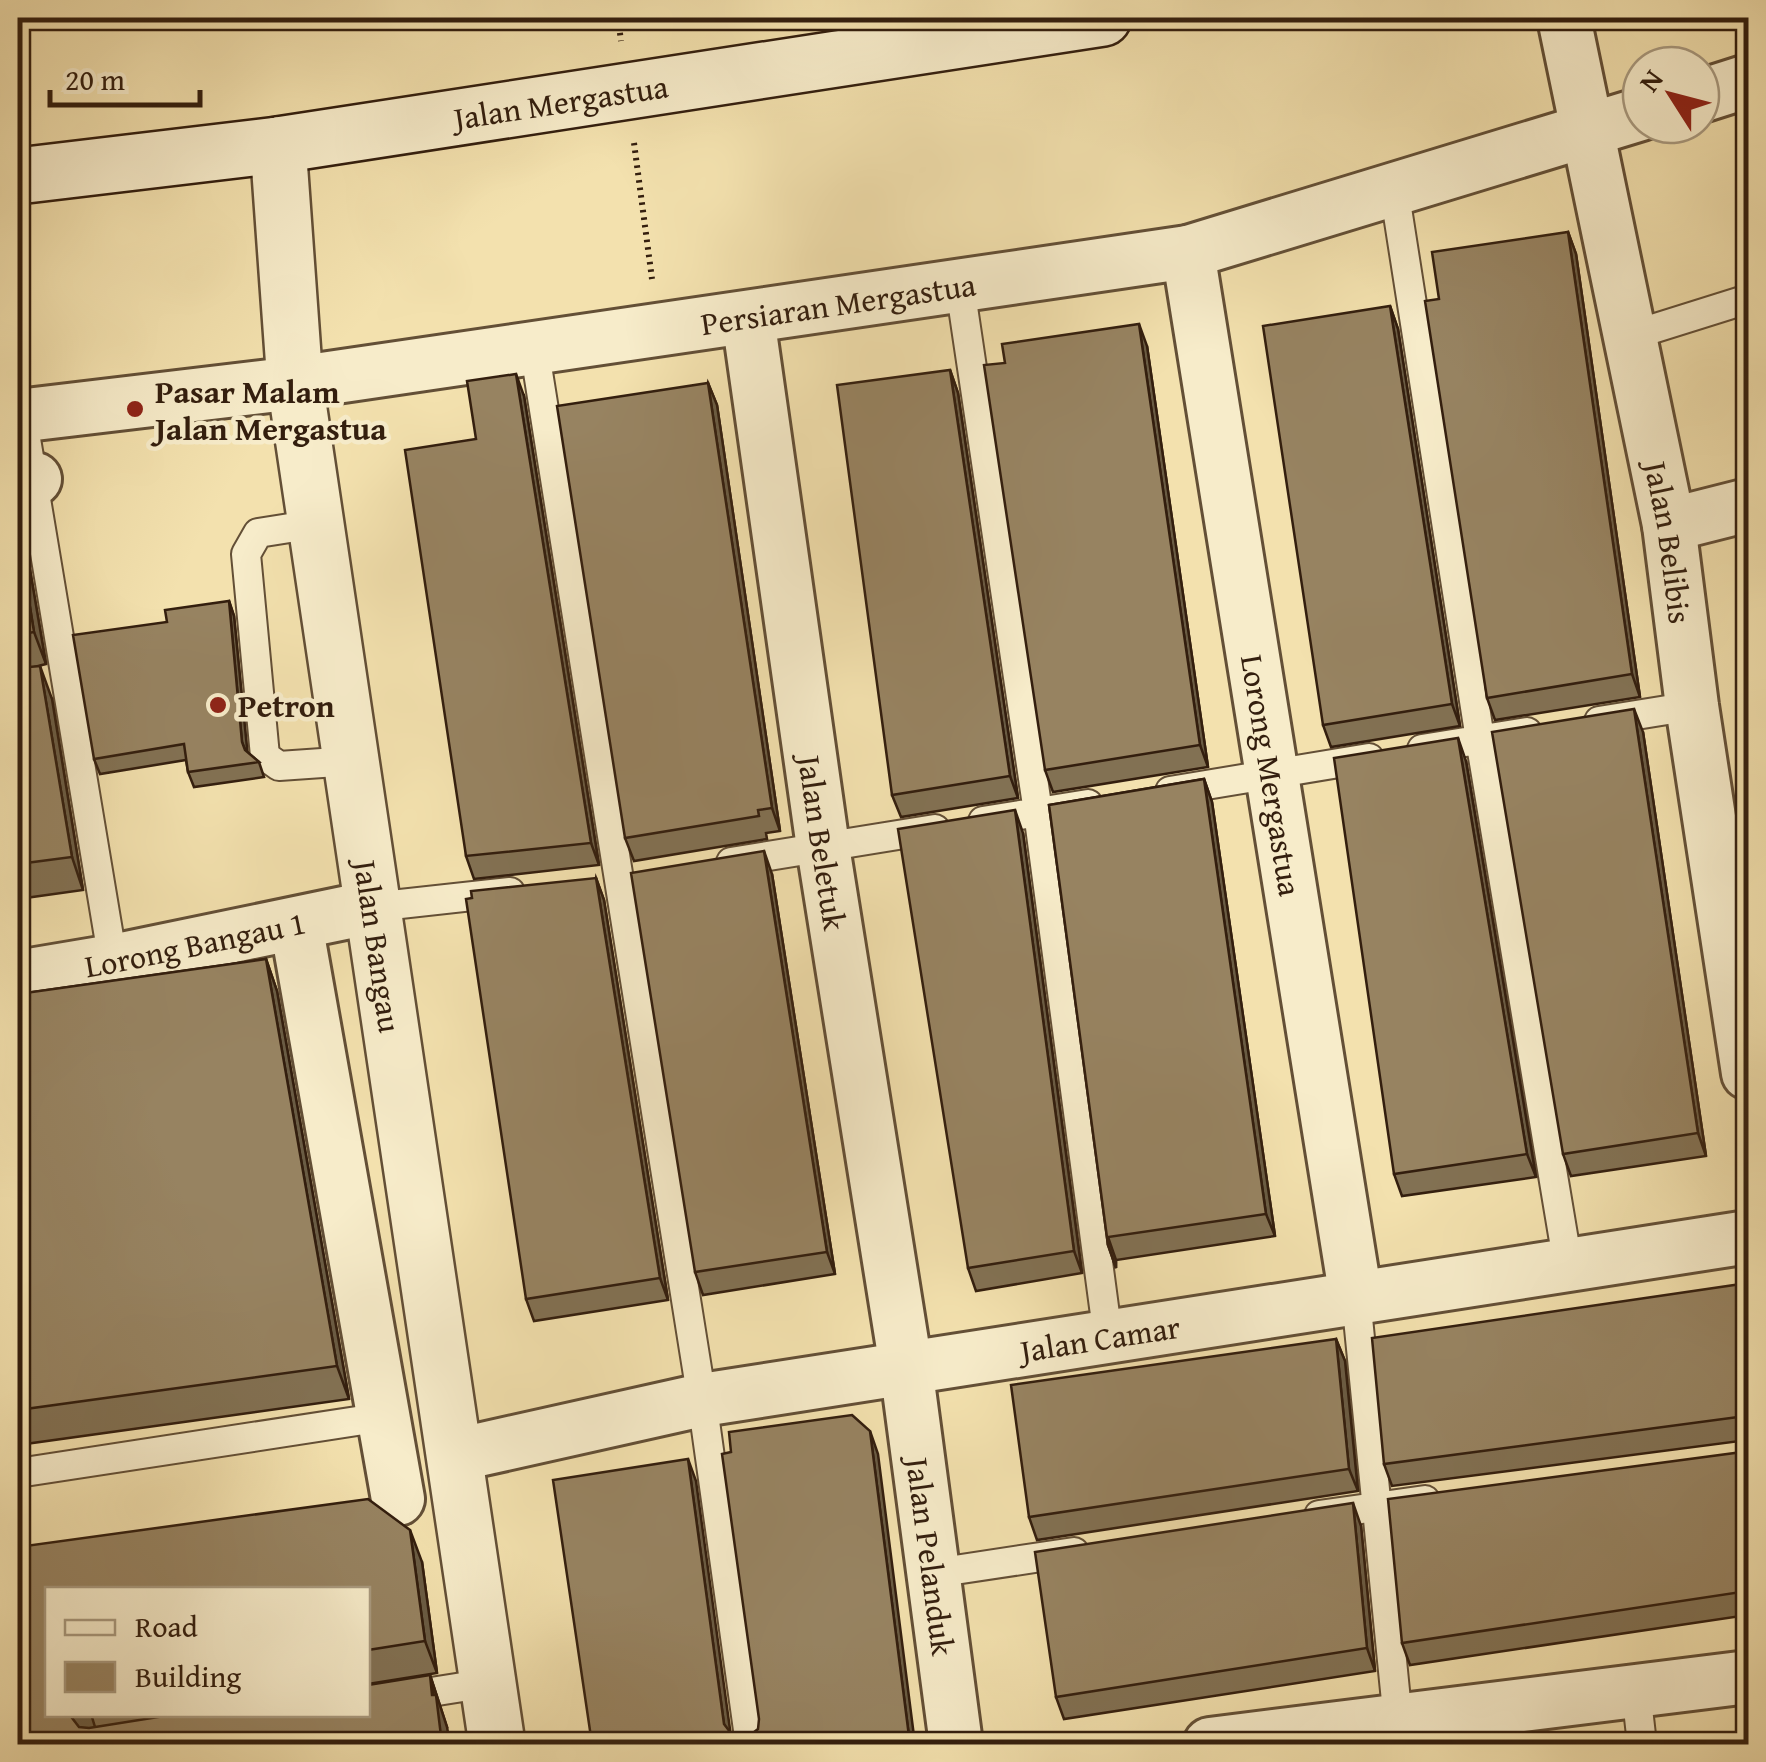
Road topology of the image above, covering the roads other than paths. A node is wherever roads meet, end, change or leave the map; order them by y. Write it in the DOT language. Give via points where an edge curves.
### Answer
graph roads {
  1 [pos="1096,18"];
  2 [pos="1564,18"];
  3 [pos="1748,81"];
  4 [pos="1721,90"];
  5 [pos="1621,120"];
  6 [pos="1588,131"];
  7 [pos="278,145"];
  8 [pos="18,176"];
  9 [pos="1394,190"];
  10 [pos="1188,252"];
  11 [pos="960,287"];
  12 [pos="1748,299"];
  13 [pos="748,318"];
  14 [pos="1630,336"];
  15 [pos="534,347"];
  16 [pos="294,382"];
  17 [pos="20,415"];
  18 [pos="26,480"];
  19 [pos="1748,504"];
  20 [pos="316,524"];
  21 [pos="1669,525"];
  22 [pos="67,679"];
  23 [pos="34,684"];
  24 [pos="1692,706"];
  25 [pos="1480,740"];
  26 [pos="351,761"];
  27 [pos="1270,774"];
  28 [pos="1038,812"];
  29 [pos="823,847"];
  30 [pos="711,866"];
  31 [pos="542,889"];
  32 [pos="373,907"];
  33 [pos="296,924"];
  34 [pos="113,961"];
  35 [pos="18,977"];
  36 [pos="1748,1074"];
  37 [pos="1748,1236"];
  38 [pos="1568,1264"];
  39 [pos="1356,1298"];
  40 [pos="1108,1337"];
  41 [pos="906,1367"];
  42 [pos="702,1400"];
  43 [pos="383,1417"];
  44 [pos="18,1472"];
  45 [pos="458,1472"];
  46 [pos="1455,1496"];
  47 [pos="388,1500"];
  48 [pos="1376,1506"];
  49 [pos="1300,1518"];
  50 [pos="1108,1547"];
  51 [pos="936,1573"];
  52 [pos="1748,1676"];
  53 [pos="488,1682"];
  54 [pos="1636,1691"];
  55 [pos="370,1702"];
  56 [pos="1400,1733"];
  57 [pos="497,1744"];
  58 [pos="750,1744"];
  59 [pos="956,1744"];
  60 [pos="1210,1744"];
  61 [pos="1642,1744"];
  1 -- 7 [label="street, Jalan Mergastua"];
  2 -- 6 [label="street, Jalan Belibis"];
  3 -- 4 [label="street"];
  5 -- 6 [label="street, Persiaran Mergastua"];
  6 -- 9 [label="street, Persiaran Mergastua"];
  6 -- 14 [label="street, Jalan Belibis"];
  7 -- 8 [label="street, Jalan Mergastua"];
  7 -- 16 [label="street, Jalan Bangau"];
  9 -- 10 [label="street, Persiaran Mergastua"];
  9 -- 25 [label="lane"];
  10 -- 11 [label="street, Persiaran Mergastua"];
  10 -- 27 [label="street, Lorong Mergastua"];
  11 -- 13 [label="street, Persiaran Mergastua"];
  11 -- 28 [label="lane"];
  12 -- 14 [label="lane"];
  13 -- 15 [label="street, Persiaran Mergastua"];
  13 -- 29 [label="street, Jalan Beletuk"];
  14 -- 21 [label="street, Jalan Belibis"];
  15 -- 16 [label="street, Persiaran Mergastua"];
  15 -- 42 [label="lane"];
  16 -- 17 [label="street, Persiaran Mergastua"];
  16 -- 20 [label="street, Jalan Bangau"];
  17 -- 18 [label="lane"];
  18 -- 22 [label="lane"];
  19 -- 21 [label="street"];
  20 -- 26 [label="street, Jalan Bangau"];
  20 -- 26 [label="lane" via="258,533 246,554 264,756 279,766"];
  21 -- 24 [label="street, Jalan Belibis"];
  22 -- 23 [label="lane"];
  22 -- 34 [label="lane"];
  24 -- 25 [label="lane"];
  24 -- 36 [label="street, Jalan Belibis"];
  25 -- 27 [label="lane"];
  25 -- 38 [label="lane"];
  26 -- 32 [label="street, Jalan Bangau"];
  27 -- 28 [label="lane"];
  27 -- 39 [label="street, Lorong Mergastua"];
  28 -- 29 [label="lane"];
  28 -- 40 [label="lane"];
  29 -- 30 [label="lane"];
  29 -- 41 [label="street, Jalan Beletuk"];
  31 -- 32 [label="lane"];
  32 -- 33 [label="street, Lorong Bangau 1"];
  32 -- 45 [label="street, Jalan Bangau"];
  33 -- 34 [label="street, Lorong Bangau 1"];
  33 -- 43 [label="street"];
  34 -- 35 [label="street, Lorong Bangau 1"];
  37 -- 38 [label="street, Jalan Camar"];
  38 -- 39 [label="street, Jalan Camar"];
  39 -- 40 [label="street, Jalan Camar"];
  39 -- 48 [label="lane"];
  40 -- 41 [label="street, Jalan Camar"];
  41 -- 42 [label="street, Jalan Camar"];
  41 -- 51 [label="street, Jalan Pelanduk"];
  42 -- 45 [label="street, Jalan Camar"];
  42 -- 58 [label="lane"];
  43 -- 44 [label="lane"];
  43 -- 47 [label="street"];
  45 -- 47 [label="lane"];
  45 -- 53 [label="street, Jalan Bangau"];
  46 -- 48 [label="lane"];
  48 -- 49 [label="lane"];
  48 -- 56 [label="lane"];
  50 -- 51 [label="lane"];
  51 -- 59 [label="street, Jalan Pelanduk"];
  52 -- 54 [label="street"];
  53 -- 55 [label="lane"];
  53 -- 57 [label="street, Jalan Bangau"];
  54 -- 56 [label="street"];
  54 -- 61 [label="lane"];
  56 -- 60 [label="street"];
}
